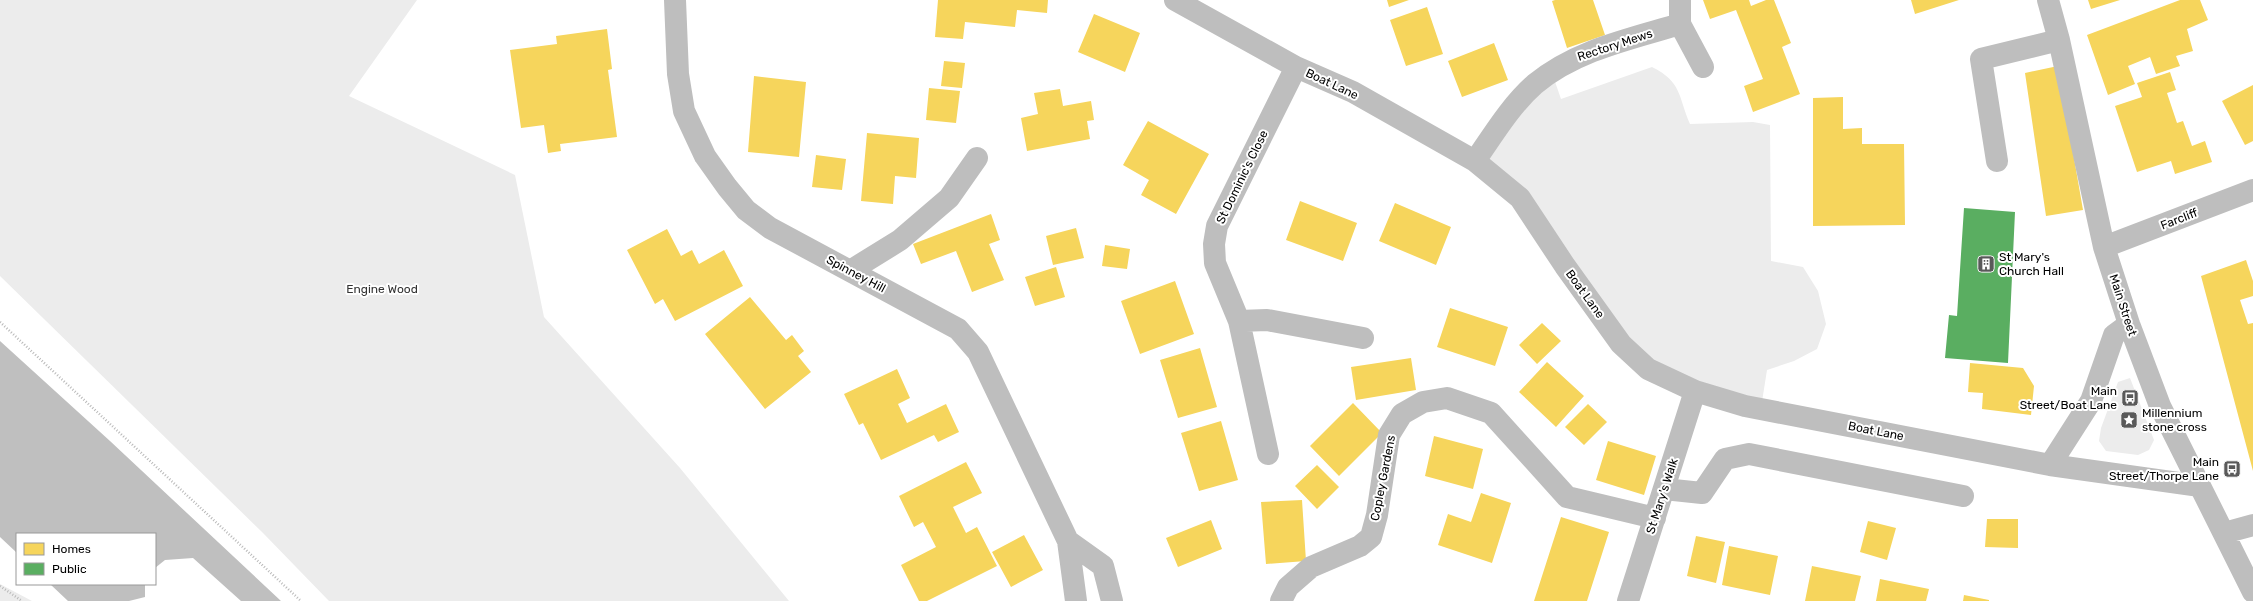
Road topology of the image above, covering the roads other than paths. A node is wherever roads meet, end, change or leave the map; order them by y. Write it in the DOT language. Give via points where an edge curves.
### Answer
graph roads {
  1 [pos="675,0"];
  2 [pos="1176,0"];
  3 [pos="1680,0"];
  4 [pos="2048,0"];
  5 [pos="1680,24"];
  6 [pos="2059,40"];
  7 [pos="1296,67"];
  8 [pos="1703,67"];
  9 [pos="977,158"];
  10 [pos="1475,161"];
  11 [pos="1997,161"];
  12 [pos="2253,190"];
  13 [pos="2104,247"];
  14 [pos="850,271"];
  15 [pos="1239,320"];
  16 [pos="2129,324"];
  17 [pos="1363,338"];
  18 [pos="1695,391"];
  19 [pos="1268,454"];
  20 [pos="2050,465"];
  21 [pos="2200,486"];
  22 [pos="1664,489"];
  23 [pos="1963,496"];
  24 [pos="1655,518"];
  25 [pos="2253,525"];
  26 [pos="2224,533"];
  27 [pos="1068,541"];
  28 [pos="2253,592"];
  29 [pos="1076,601"];
  30 [pos="1112,601"];
  31 [pos="1281,601"];
  32 [pos="1628,601"];
  1 -- 14 [label="street, Spinney Hill" via="678,74 684,111 704,156 746,210 770,228"];
  2 -- 7 [label="street, Boat Lane"];
  3 -- 5 [label="street"];
  4 -- 6 [label="street, Main Street"];
  5 -- 8 [label="street"];
  5 -- 10 [label="street, Rectory Mews" via="1574,58 1535,85 1507,115"];
  6 -- 11 [label="street" via="1981,59"];
  6 -- 13 [label="street, Main Street"];
  7 -- 10 [label="street, Boat Lane" via="1353,92"];
  7 -- 15 [label="street, St Dominic's Close" via="1217,226 1214,244 1215,263"];
  9 -- 14 [label="street" via="949,198 900,240"];
  10 -- 18 [label="street, Boat Lane" via="1520,198 1621,344 1648,369"];
  12 -- 13 [label="street, Farcliff"];
  13 -- 16 [label="street, Main Street"];
  14 -- 27 [label="street, Spinney Hill" via="958,329 978,352"];
  15 -- 17 [label="street" via="1267,320"];
  15 -- 19 [label="street, St Dominic's Close"];
  16 -- 20 [label="street" via="2114,335 2091,401"];
  16 -- 21 [label="street, Main Street" via="2160,406"];
  18 -- 20 [label="street, Boat Lane" via="1745,406"];
  18 -- 22 [label="street, St Mary's Walk"];
  20 -- 21 [label="street, Boat Lane"];
  21 -- 26 [label="street, Main Street"];
  22 -- 23 [label="street" via="1702,493 1725,459 1749,454"];
  22 -- 24 [label="street, St Mary's Walk"];
  24 -- 31 [label="street, Copley Gardens" via="1567,497 1491,413 1447,398 1423,402 1402,414 1389,435 1378,515 1371,537 1360,546 1311,567 1288,587"];
  24 -- 32 [label="street, St Mary's Walk"];
  25 -- 26 [label="street"];
  26 -- 28 [label="street, Main Street"];
  27 -- 29 [label="street"];
  27 -- 30 [label="street" via="1103,566"];
}
